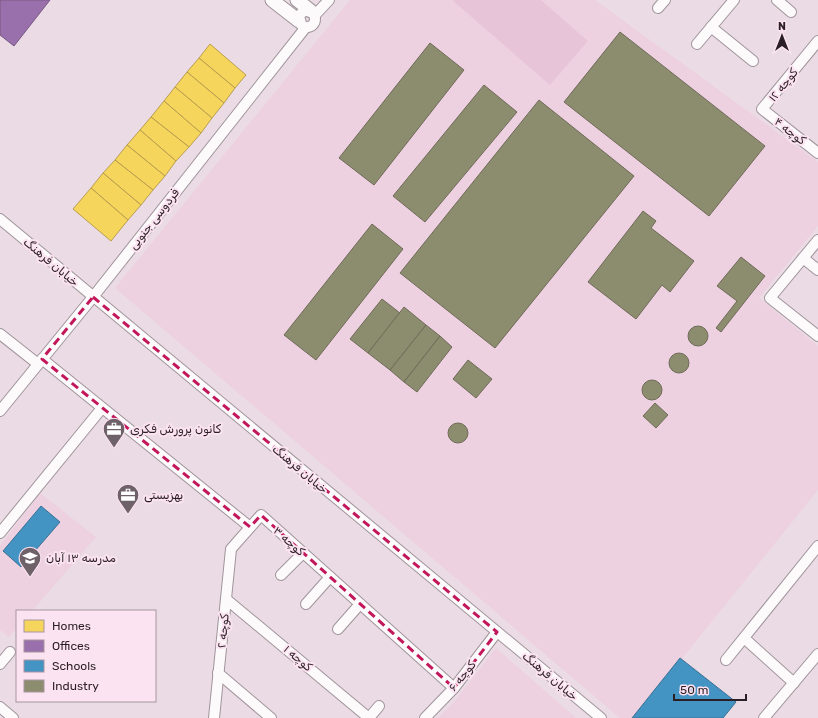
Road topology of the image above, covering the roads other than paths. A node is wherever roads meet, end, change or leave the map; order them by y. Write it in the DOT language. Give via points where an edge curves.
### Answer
graph roads {
  1 [pos="272,0"];
  2 [pos="297,0"];
  3 [pos="329,0"];
  4 [pos="734,0"];
  5 [pos="777,0"];
  6 [pos="792,12"];
  7 [pos="313,13"];
  8 [pos="303,24"];
  9 [pos="711,27"];
  10 [pos="818,41"];
  11 [pos="697,44"];
  12 [pos="753,61"];
  13 [pos="762,109"];
  14 [pos="818,153"];
  15 [pos="0,219"];
  16 [pos="818,240"];
  17 [pos="803,258"];
  18 [pos="818,270"];
  19 [pos="93,297"];
  20 [pos="0,334"];
  21 [pos="818,336"];
  22 [pos="40,362"];
  23 [pos="102,408"];
  24 [pos="0,411"];
  25 [pos="250,527"];
  26 [pos="0,533"];
  27 [pos="818,546"];
  28 [pos="303,553"];
  29 [pos="280,576"];
  30 [pos="330,577"];
  31 [pos="226,598"];
  32 [pos="306,604"];
  33 [pos="360,604"];
  34 [pos="338,629"];
  35 [pos="497,632"];
  36 [pos="744,638"];
  37 [pos="10,652"];
  38 [pos="818,654"];
  39 [pos="726,660"];
  40 [pos="0,664"];
  41 [pos="218,673"];
  42 [pos="794,683"];
  43 [pos="454,688"];
  44 [pos="379,706"];
  45 [pos="0,708"];
  46 [pos="13,718"];
  47 [pos="214,718"];
  48 [pos="271,718"];
  49 [pos="369,718"];
  50 [pos="424,718"];
  51 [pos="601,718"];
  52 [pos="764,718"];
  1 -- 8 [label="main road"];
  2 -- 7 [label="main road"];
  3 -- 7 [label="street"];
  4 -- 9 [label="street"];
  5 -- 6 [label="street"];
  7 -- 8 [label="street, فردوسی جنوبی" via="306,10 302,12 299,17"];
  8 -- 19 [label="street, فردوسی جنوبی"];
  9 -- 11 [label="street"];
  9 -- 12 [label="street"];
  10 -- 13 [label="street, کوچه ۱۲"];
  13 -- 14 [label="street, کوچه ۴"];
  15 -- 19 [label="street, خیابان فرهنگ"];
  16 -- 17 [label="street"];
  17 -- 18 [label="street"];
  17 -- 21 [label="street" via="770,298"];
  19 -- 22 [label="street, فردوسی جنوبی"];
  19 -- 35 [label="street, خیابان فرهنگ"];
  20 -- 22 [label="street"];
  22 -- 23 [label="street"];
  22 -- 24 [label="street, فردوسی جنوبی"];
  23 -- 25 [label="street"];
  23 -- 26 [label="street"];
  25 -- 28 [label="street, کوچه ۳" via="261,515"];
  25 -- 31 [label="street, کوچه ۲" via="231,549"];
  27 -- 36 [label="street"];
  28 -- 29 [label="street"];
  28 -- 30 [label="street, کوچه ۳"];
  30 -- 32 [label="street"];
  30 -- 33 [label="street"];
  31 -- 41 [label="street, کوچه ۲"];
  31 -- 49 [label="street, کوچه ۱"];
  33 -- 34 [label="street"];
  33 -- 43 [label="street"];
  35 -- 43 [label="street, کوچه ۶"];
  35 -- 51 [label="street, خیابان فرهنگ"];
  36 -- 39 [label="street"];
  36 -- 42 [label="street"];
  37 -- 40 [label="street"];
  38 -- 42 [label="street"];
  41 -- 47 [label="street"];
  41 -- 48 [label="street"];
  42 -- 52 [label="street"];
  43 -- 50 [label="street, کوچه ۶"];
  44 -- 49 [label="street"];
  45 -- 46 [label="street"];
}
